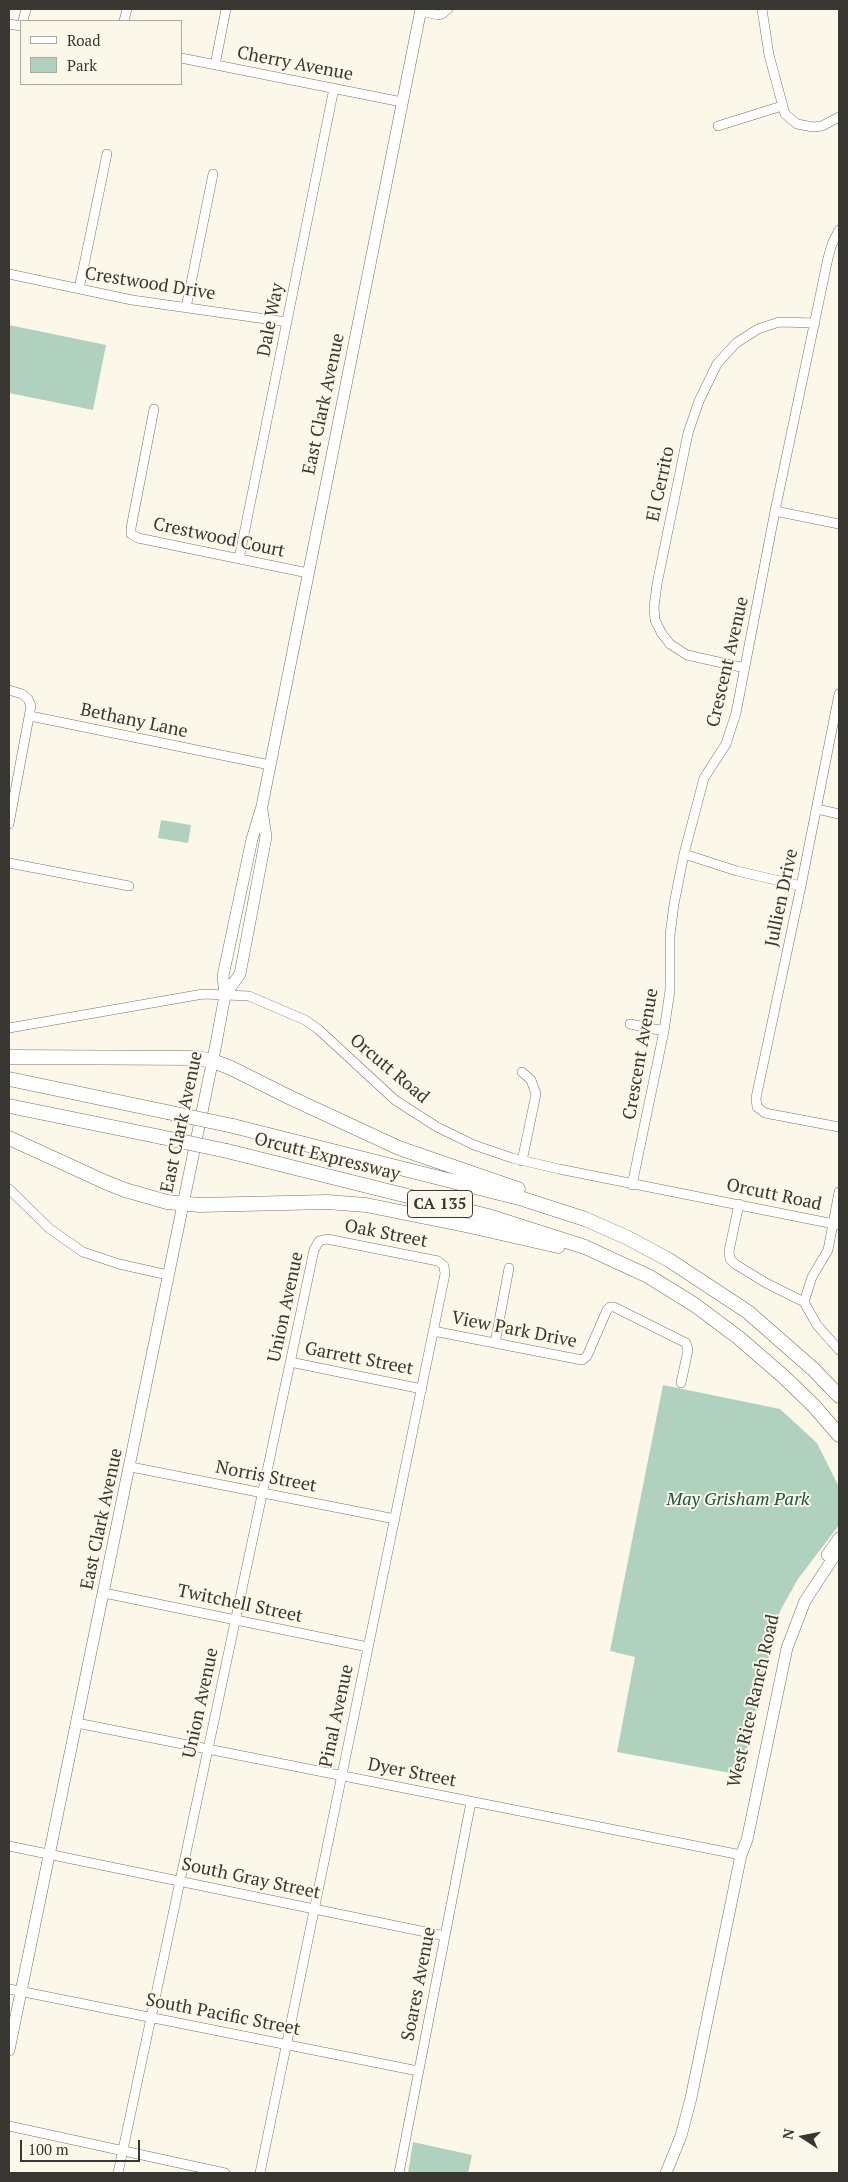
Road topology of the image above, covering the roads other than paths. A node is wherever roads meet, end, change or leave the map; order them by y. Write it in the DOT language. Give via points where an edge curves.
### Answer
graph roads {
  1 [pos="226,9"];
  2 [pos="448,9"];
  3 [pos="762,9"];
  4 [pos="421,10"];
  5 [pos="182,58"];
  6 [pos="215,65"];
  7 [pos="334,88"];
  8 [pos="402,102"];
  9 [pos="782,106"];
  10 [pos="839,117"];
  11 [pos="718,126"];
  12 [pos="107,154"];
  13 [pos="213,174"];
  14 [pos="839,230"];
  15 [pos="9,274"];
  16 [pos="79,289"];
  17 [pos="186,308"];
  18 [pos="287,322"];
  19 [pos="815,323"];
  20 [pos="154,409"];
  21 [pos="775,511"];
  22 [pos="839,524"];
  23 [pos="239,559"];
  24 [pos="308,574"];
  25 [pos="745,668"];
  26 [pos="9,690"];
  27 [pos="839,694"];
  28 [pos="30,716"];
  29 [pos="270,765"];
  30 [pos="13,777"];
  31 [pos="817,810"];
  32 [pos="839,814"];
  33 [pos="9,824"];
  34 [pos="684,854"];
  35 [pos="9,863"];
  36 [pos="128,886"];
  37 [pos="801,886"];
  38 [pos="226,994"];
  39 [pos="630,1024"];
  40 [pos="9,1028"];
  41 [pos="664,1031"];
  42 [pos="9,1056"];
  43 [pos="213,1061"];
  44 [pos="522,1072"];
  45 [pos="9,1079"];
  46 [pos="9,1106"];
  47 [pos="839,1127"];
  48 [pos="9,1138"];
  49 [pos="522,1161"];
  50 [pos="632,1185"];
  51 [pos="9,1189"];
  52 [pos="839,1192"];
  53 [pos="739,1204"];
  54 [pos="183,1205"];
  55 [pos="585,1219"];
  56 [pos="836,1225"];
  57 [pos="319,1241"];
  58 [pos="444,1266"];
  59 [pos="510,1268"];
  60 [pos="168,1275"];
  61 [pos="648,1276"];
  62 [pos="804,1302"];
  63 [pos="433,1332"];
  64 [pos="494,1343"];
  65 [pos="839,1350"];
  66 [pos="290,1362"];
  67 [pos="681,1383"];
  68 [pos="422,1389"];
  69 [pos="839,1396"];
  70 [pos="839,1436"];
  71 [pos="130,1467"];
  72 [pos="262,1493"];
  73 [pos="395,1519"];
  74 [pos="839,1538"];
  75 [pos="839,1549"];
  76 [pos="104,1593"];
  77 [pos="236,1620"];
  78 [pos="368,1647"];
  79 [pos="77,1723"];
  80 [pos="208,1749"];
  81 [pos="342,1776"];
  82 [pos="471,1802"];
  83 [pos="9,1846"];
  84 [pos="50,1855"];
  85 [pos="741,1855"];
  86 [pos="180,1882"];
  87 [pos="314,1909"];
  88 [pos="445,1936"];
  89 [pos="9,1989"];
  90 [pos="22,1991"];
  91 [pos="152,2017"];
  92 [pos="286,2045"];
  93 [pos="9,2050"];
  94 [pos="418,2072"];
  95 [pos="9,2126"];
  96 [pos="123,2151"];
  97 [pos="118,2173"];
  98 [pos="225,2173"];
  99 [pos="260,2173"];
  100 [pos="399,2173"];
  101 [pos="666,2173"];
  1 -- 6 [label="street"];
  2 -- 4 [label="street" via="438,15"];
  3 -- 9 [label="street"];
  4 -- 8 [label="main road, East Clark Avenue"];
  5 -- 6 [label="street, Cherry Avenue"];
  6 -- 7 [label="street, Cherry Avenue"];
  7 -- 8 [label="street, Cherry Avenue"];
  7 -- 18 [label="street, Dale Way"];
  8 -- 24 [label="main road, East Clark Avenue"];
  9 -- 10 [label="street" via="790,120 805,126 822,126"];
  9 -- 11 [label="street"];
  12 -- 16 [label="street"];
  13 -- 17 [label="street"];
  14 -- 19 [label="street, Crescent Avenue" via="832,244"];
  15 -- 16 [label="street, Crestwood Drive"];
  16 -- 17 [label="street, Crestwood Drive"];
  17 -- 18 [label="street, Crestwood Drive"];
  18 -- 23 [label="street, Dale Way"];
  19 -- 21 [label="street, Crescent Avenue"];
  19 -- 25 [label="street, El Cerrito" via="779,322 758,329 736,343 717,364 688,433 661,565 655,620 670,644 687,655"];
  20 -- 23 [label="street, Crestwood Court" via="132,534 138,538"];
  21 -- 22 [label="street"];
  21 -- 25 [label="street, Crescent Avenue"];
  23 -- 24 [label="street, Crestwood Court"];
  24 -- 29 [label="main road, East Clark Avenue"];
  25 -- 34 [label="street, Crescent Avenue" via="734,721 726,744 704,778"];
  26 -- 28 [label="street" via="28,699"];
  27 -- 31 [label="street, Jullien Drive"];
  28 -- 29 [label="street, Bethany Lane"];
  28 -- 30 [label="street"];
  29 -- 38 [label="main road, East Clark Avenue" via="223,976"];
  30 -- 33 [label="street"];
  31 -- 32 [label="street"];
  31 -- 37 [label="street, Jullien Drive"];
  34 -- 37 [label="street"];
  34 -- 41 [label="street, Crescent Avenue" via="670,935 670,990"];
  35 -- 36 [label="street"];
  37 -- 47 [label="street, Jullien Drive" via="756,1098 757,1107 773,1115"];
  38 -- 40 [label="street, Orcutt Road" via="203,994"];
  38 -- 43 [label="main road, East Clark Avenue"];
  38 -- 49 [label="street, Orcutt Road" via="248,996 305,1020 380,1087 416,1114 474,1145"];
  39 -- 41 [label="street"];
  41 -- 50 [label="street, Crescent Avenue"];
  42 -- 43 [label="highway" via="197,1058"];
  43 -- 54 [label="main road, East Clark Avenue"];
  43 -- 55 [label="highway" via="399,1148 524,1191"];
  44 -- 49 [label="street" via="531,1080 536,1094"];
  45 -- 55 [label="highway, Orcutt Expressway / CA 135, bridge" via="233,1126 524,1199"];
  46 -- 61 [label="highway, Orcutt Expressway / CA 135, bridge" via="227,1151 488,1216 585,1247"];
  48 -- 54 [label="highway" via="125,1190"];
  49 -- 50 [label="street, Orcutt Road"];
  50 -- 53 [label="street, Orcutt Road"];
  51 -- 60 [label="street" via="50,1229 83,1252"];
  52 -- 56 [label="street"];
  53 -- 56 [label="street, Orcutt Road"];
  53 -- 62 [label="street" via="730,1259 766,1283"];
  54 -- 60 [label="main road, East Clark Avenue"];
  54 -- 61 [label="highway" via="327,1202 366,1205 533,1239"];
  55 -- 69 [label="highway, Orcutt Expressway / CA 135" via="669,1260 734,1301 771,1330"];
  56 -- 62 [label="street"];
  57 -- 58 [label="street, Oak Street" via="327,1239 350,1243 438,1261"];
  57 -- 66 [label="street, Union Avenue" via="314,1250"];
  58 -- 63 [label="street, Pinal Avenue"];
  59 -- 64 [label="street"];
  60 -- 71 [label="main road, East Clark Avenue"];
  61 -- 70 [label="highway, Orcutt Expressway / CA 135" via="740,1338 814,1406"];
  62 -- 65 [label="street" via="817,1325"];
  63 -- 64 [label="street, View Park Drive"];
  63 -- 68 [label="street, Pinal Avenue"];
  64 -- 67 [label="street, View Park Drive" via="582,1360 607,1310 614,1307 686,1342 688,1350"];
  66 -- 68 [label="street, Garrett Street"];
  66 -- 72 [label="street, Union Avenue"];
  68 -- 73 [label="street, Pinal Avenue"];
  71 -- 72 [label="street, Norris Street"];
  71 -- 76 [label="main road, East Clark Avenue"];
  72 -- 73 [label="street, Norris Street"];
  72 -- 77 [label="street, Union Avenue"];
  73 -- 78 [label="street, Pinal Avenue"];
  74 -- 85 [label="main road, West Rice Ranch Road" via="799,1597 788,1623 742,1830"];
  75 -- 85 [label="main road, West Rice Ranch Road" via="805,1601 792,1633"];
  76 -- 77 [label="street, Twitchell Street"];
  76 -- 79 [label="main road, East Clark Avenue"];
  77 -- 78 [label="street, Twitchell Street"];
  77 -- 80 [label="street, Union Avenue"];
  78 -- 81 [label="street, Pinal Avenue"];
  79 -- 80 [label="street, Dyer Street"];
  79 -- 84 [label="main road, East Clark Avenue"];
  80 -- 81 [label="street, Dyer Street"];
  80 -- 86 [label="street, Union Avenue"];
  81 -- 82 [label="street, Dyer Street"];
  81 -- 87 [label="street, Pinal Avenue"];
  82 -- 85 [label="street, Dyer Street"];
  82 -- 88 [label="street, Soares Avenue"];
  83 -- 84 [label="street, South Gray Street"];
  84 -- 86 [label="street, South Gray Street"];
  84 -- 90 [label="main road, East Clark Avenue"];
  85 -- 101 [label="main road, West Rice Ranch Road" via="691,2098 681,2136"];
  86 -- 87 [label="street, South Gray Street"];
  86 -- 91 [label="street, Union Avenue"];
  87 -- 88 [label="street, South Gray Street"];
  87 -- 92 [label="street, Pinal Avenue"];
  88 -- 94 [label="street, Soares Avenue"];
  89 -- 90 [label="street, South Pacific Street"];
  90 -- 91 [label="street, South Pacific Street"];
  90 -- 93 [label="main road, East Clark Avenue"];
  91 -- 92 [label="street, South Pacific Street"];
  91 -- 96 [label="street, Union Avenue"];
  92 -- 94 [label="street, South Pacific Street"];
  92 -- 99 [label="street, Pinal Avenue"];
  94 -- 100 [label="street, Soares Avenue"];
  95 -- 96 [label="street"];
  96 -- 97 [label="street, Union Avenue"];
  96 -- 98 [label="street"];
}
